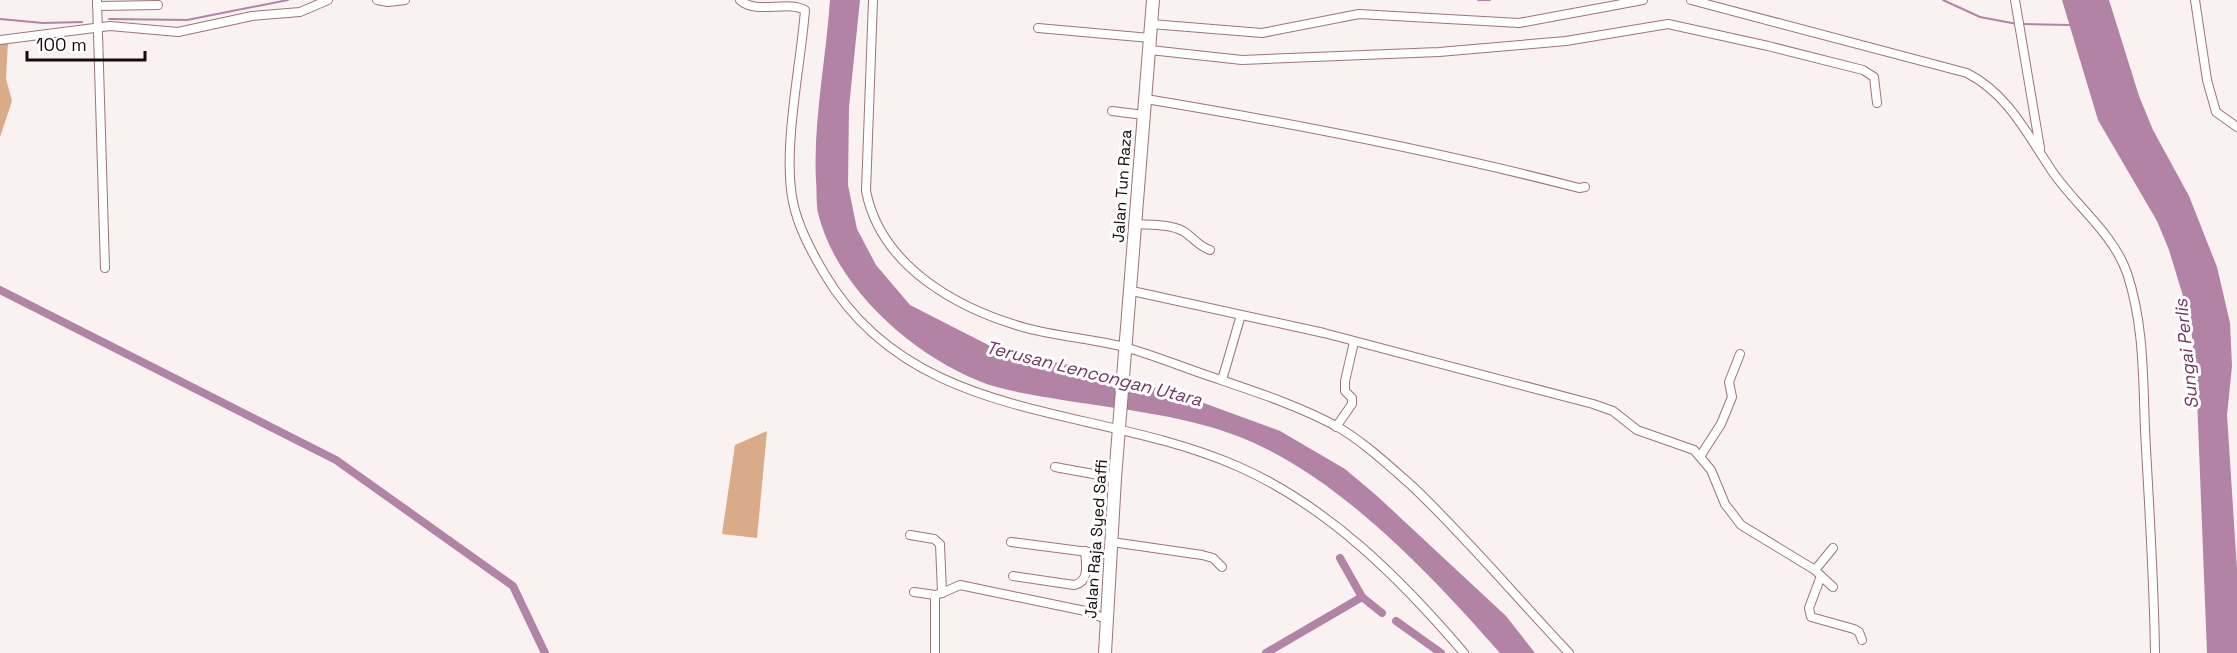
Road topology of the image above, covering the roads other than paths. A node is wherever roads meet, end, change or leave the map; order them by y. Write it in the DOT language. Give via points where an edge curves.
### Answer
graph roads {
  1 [pos="328,0"];
  2 [pos="377,0"];
  3 [pos="405,0"];
  4 [pos="740,0"];
  5 [pos="873,0"];
  6 [pos="1643,0"];
  7 [pos="1691,0"];
  8 [pos="2015,0"];
  9 [pos="2195,0"];
  10 [pos="97,3"];
  11 [pos="1153,3"];
  12 [pos="158,5"];
  13 [pos="1151,24"];
  14 [pos="1038,28"];
  15 [pos="98,29"];
  16 [pos="0,40"];
  17 [pos="1150,44"];
  18 [pos="1146,99"];
  19 [pos="1877,104"];
  20 [pos="1112,111"];
  21 [pos="1144,115"];
  22 [pos="2237,127"];
  23 [pos="2041,154"];
  24 [pos="1586,187"];
  25 [pos="1136,224"];
  26 [pos="1210,250"];
  27 [pos="105,268"];
  28 [pos="1132,291"];
  29 [pos="1240,315"];
  30 [pos="1354,342"];
  31 [pos="1128,348"];
  32 [pos="1740,354"];
  33 [pos="1125,374"];
  34 [pos="1222,380"];
  35 [pos="1120,426"];
  36 [pos="1336,427"];
  37 [pos="1701,455"];
  38 [pos="1055,467"];
  39 [pos="1115,478"];
  40 [pos="910,535"];
  41 [pos="1011,542"];
  42 [pos="1112,548"];
  43 [pos="1833,548"];
  44 [pos="1085,550"];
  45 [pos="1222,567"];
  46 [pos="1818,573"];
  47 [pos="1013,576"];
  48 [pos="1833,587"];
  49 [pos="915,592"];
  50 [pos="939,594"];
  51 [pos="1107,620"];
  52 [pos="1862,640"];
  53 [pos="934,653"];
  54 [pos="1105,653"];
  55 [pos="1464,653"];
  56 [pos="1569,653"];
  57 [pos="2154,653"];
  1 -- 15 [label="street" via="300,12 252,16 178,32 131,26"];
  2 -- 3 [label="street"];
  4 -- 35 [label="street" via="747,5 805,10 790,147 792,201 812,251 834,290 857,317 896,353 958,388 1004,402"];
  5 -- 31 [label="street" via="866,191 872,212 894,250 938,290 983,313 1028,328"];
  6 -- 13 [label="street" via="1519,23 1359,14 1262,33"];
  7 -- 23 [label="street" via="1967,73 1998,94"];
  8 -- 23 [label="street"];
  9 -- 22 [label="street" via="2216,112"];
  10 -- 12 [label="street"];
  10 -- 15 [label="street"];
  11 -- 13 [label="main road, Jalan Tun Raza"];
  13 -- 17 [label="main road, Jalan Tun Raza"];
  14 -- 17 [label="street"];
  15 -- 16 [label="street"];
  15 -- 27 [label="street"];
  17 -- 18 [label="main road, Jalan Tun Raza"];
  17 -- 19 [label="street" via="1242,60 1439,52 1566,41 1668,24 1863,70 1874,77"];
  18 -- 21 [label="main road, Jalan Tun Raza"];
  18 -- 24 [label="street" via="1276,121"];
  20 -- 21 [label="street"];
  21 -- 25 [label="main road, Jalan Tun Raza"];
  23 -- 57 [label="street" via="2118,255 2136,309 2152,516"];
  25 -- 26 [label="street" via="1182,231 1200,247"];
  25 -- 28 [label="main road, Jalan Tun Raza"];
  28 -- 29 [label="street"];
  28 -- 31 [label="main road, Jalan Tun Raza"];
  29 -- 30 [label="street"];
  29 -- 34 [label="street"];
  30 -- 36 [label="street" via="1345,381 1352,404"];
  30 -- 37 [label="street" via="1593,404 1613,411 1637,430"];
  31 -- 33 [label="main road, Jalan Tun Raza"];
  31 -- 34 [label="street"];
  32 -- 37 [label="street" via="1729,382 1732,397 1721,424"];
  33 -- 35 [label="main road, Jalan Raja Syed Saffi"];
  34 -- 36 [label="street"];
  35 -- 39 [label="main road, Jalan Raja Syed Saffi"];
  35 -- 55 [label="street" via="1233,464 1290,494 1385,569"];
  36 -- 56 [label="street" via="1359,441 1426,498"];
  37 -- 46 [label="street" via="1725,504 1741,525"];
  38 -- 39 [label="street"];
  39 -- 42 [label="main road, Jalan Raja Syed Saffi"];
  40 -- 50 [label="street" via="934,539 940,544"];
  41 -- 44 [label="street"];
  42 -- 44 [label="street"];
  42 -- 45 [label="street" via="1202,555 1213,558"];
  42 -- 51 [label="main road, Jalan Raja Syed Saffi"];
  43 -- 46 [label="street"];
  44 -- 47 [label="street" via="1085,580 1081,584"];
  46 -- 48 [label="street"];
  46 -- 52 [label="street" via="1809,608 1811,617 1854,629"];
  49 -- 50 [label="street"];
  50 -- 51 [label="street" via="960,585 1090,612"];
  50 -- 53 [label="street"];
  51 -- 54 [label="main road, Jalan Raja Syed Saffi"];
}
